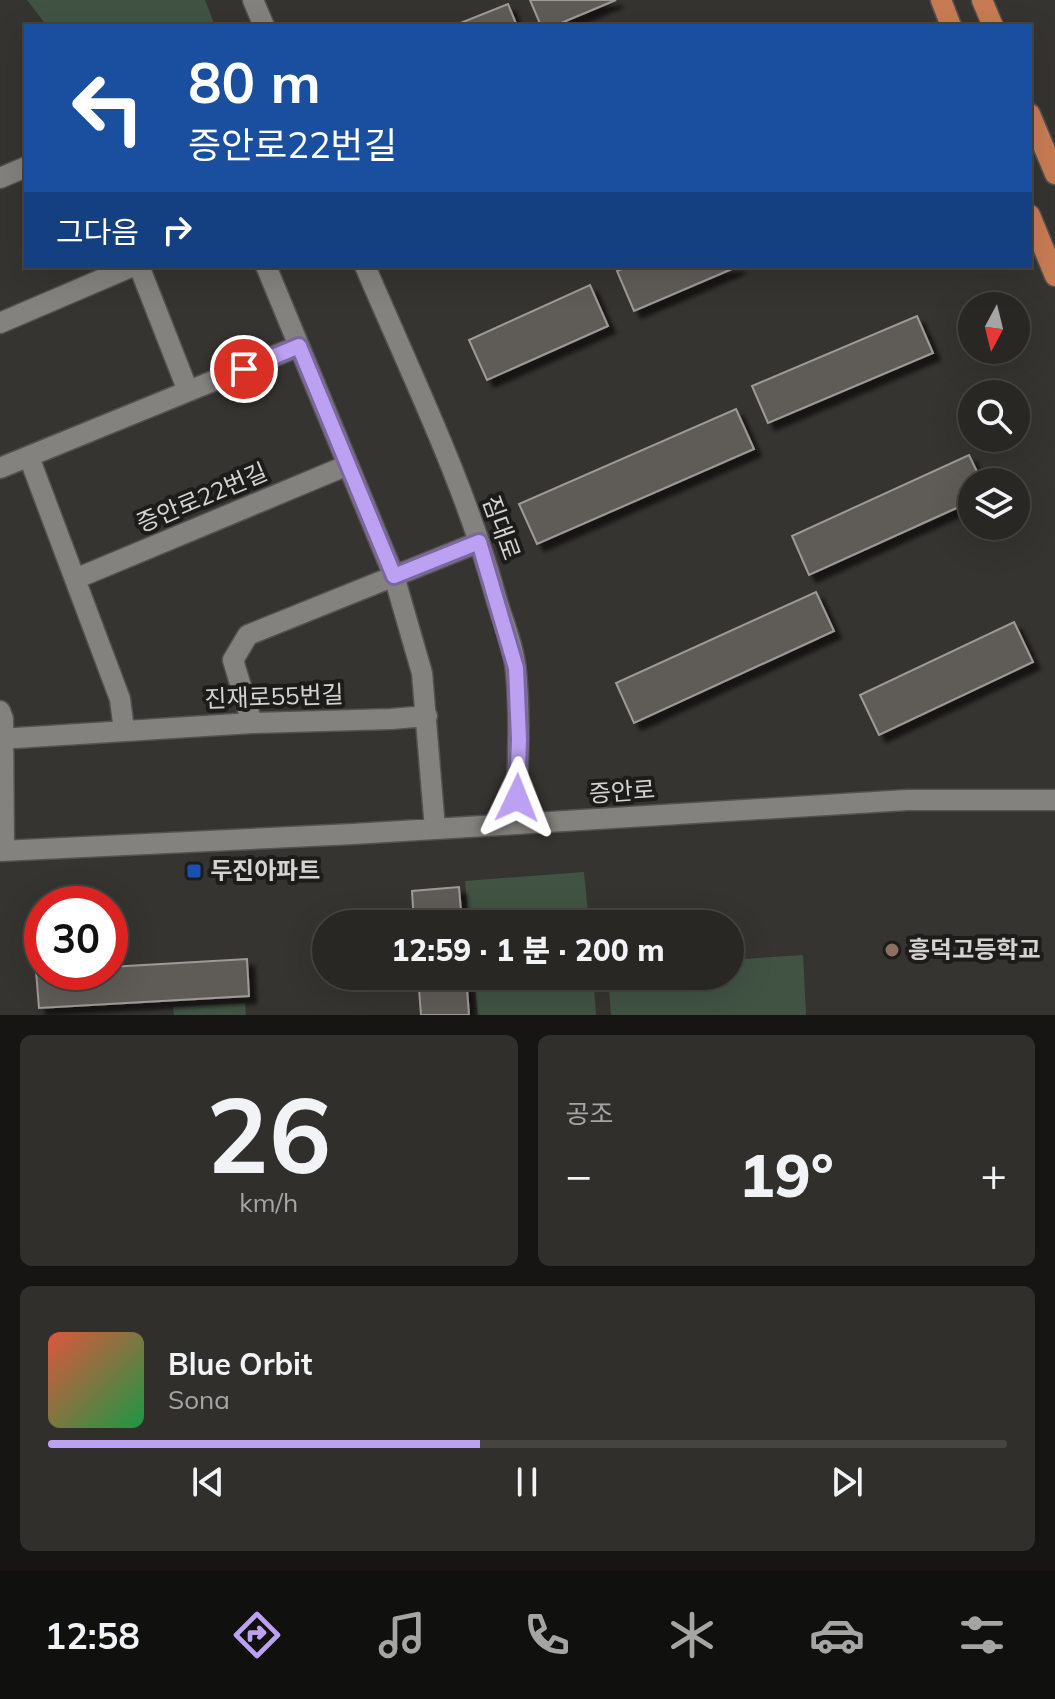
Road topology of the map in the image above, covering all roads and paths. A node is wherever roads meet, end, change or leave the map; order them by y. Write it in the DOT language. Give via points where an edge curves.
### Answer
graph roads {
  1 [pos="253,0"];
  2 [pos="941,0"];
  3 [pos="982,0"];
  4 [pos="263,24"];
  5 [pos="950,24"];
  6 [pos="992,24"];
  7 [pos="1032,119"];
  8 [pos="24,168"];
  9 [pos="1055,174"];
  10 [pos="0,178"];
  11 [pos="1032,220"];
  12 [pos="131,268"];
  13 [pos="137,268"];
  14 [pos="267,268"];
  15 [pos="366,268"];
  16 [pos="1055,276"];
  17 [pos="0,323"];
  18 [pos="299,346"];
  19 [pos="188,391"];
  20 [pos="29,457"];
  21 [pos="348,465"];
  22 [pos="0,468"];
  23 [pos="479,542"];
  24 [pos="394,576"];
  25 [pos="75,579"];
  26 [pos="0,711"];
  27 [pos="427,716"];
  28 [pos="252,723"];
  29 [pos="124,730"];
  30 [pos="2,739"];
  31 [pos="1055,800"];
  32 [pos="516,824"];
  33 [pos="435,829"];
  34 [pos="2,851"];
  1 -- 4 [label="street"];
  2 -- 5 [label="main road"];
  3 -- 6 [label="main road"];
  7 -- 9 [label="main road"];
  8 -- 10 [label="street"];
  11 -- 16 [label="main road"];
  12 -- 17 [label="street"];
  13 -- 19 [label="street"];
  14 -- 18 [label="street"];
  15 -- 23 [label="street, 짐대로"];
  18 -- 19 [label="street"];
  18 -- 21 [label="street"];
  19 -- 20 [label="street"];
  20 -- 22 [label="street"];
  20 -- 25 [label="street"];
  21 -- 24 [label="street"];
  21 -- 25 [label="street, 증안로22번길"];
  23 -- 24 [label="street"];
  23 -- 32 [label="street, 짐대로" via="516,668"];
  24 -- 27 [label="street" via="422,673"];
  24 -- 28 [label="street" via="248,635 233,660"];
  25 -- 29 [label="street" via="120,699"];
  26 -- 30 [label="street"];
  27 -- 28 [label="street, 진재로55번길"];
  27 -- 33 [label="street"];
  28 -- 29 [label="street, 진재로55번길"];
  29 -- 30 [label="street, 진재로55번길"];
  30 -- 34 [label="street"];
  31 -- 32 [label="street, 증안로" via="907,800"];
  32 -- 33 [label="street, 증안로"];
  33 -- 34 [label="street, 증안로"];
}
